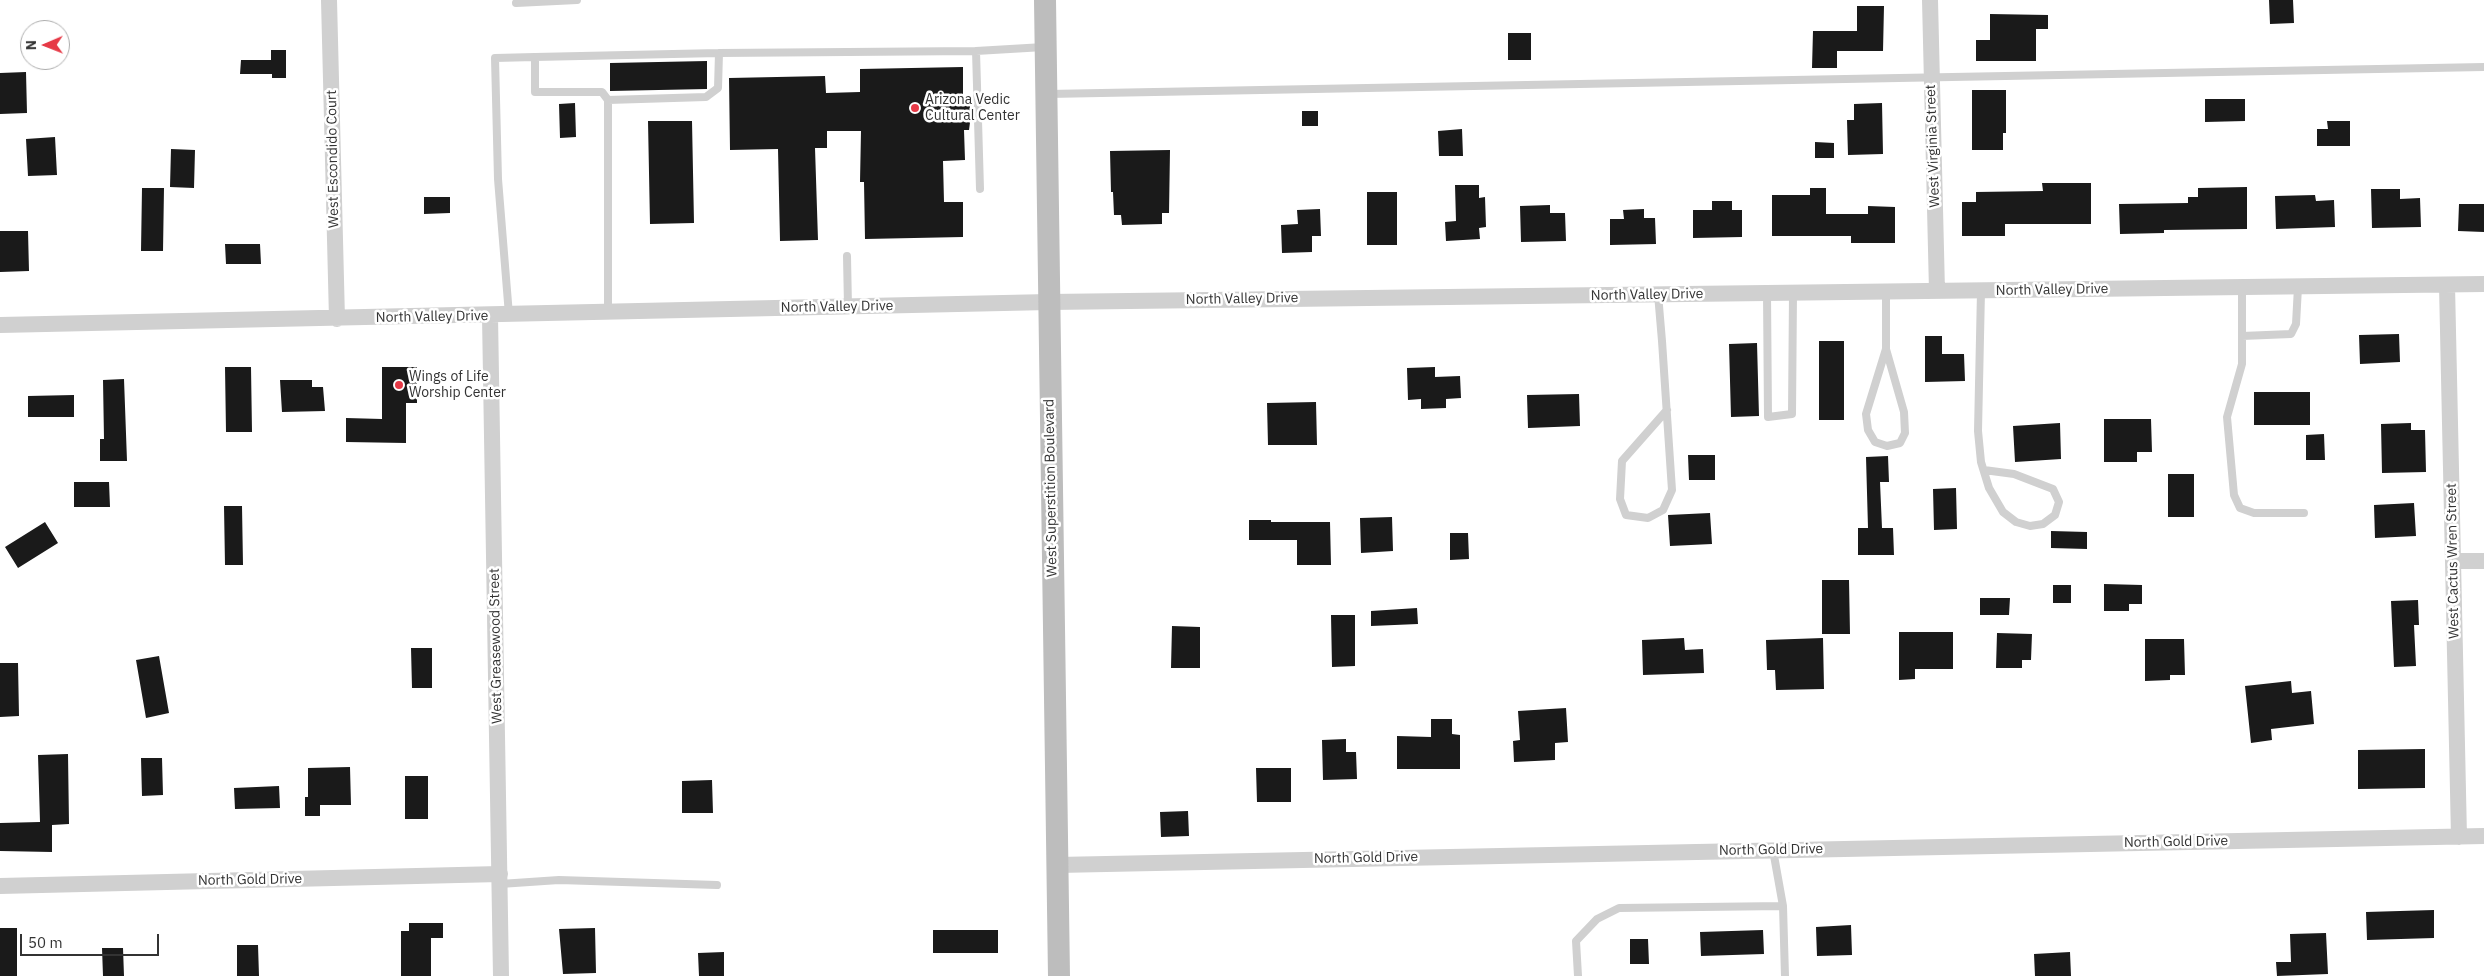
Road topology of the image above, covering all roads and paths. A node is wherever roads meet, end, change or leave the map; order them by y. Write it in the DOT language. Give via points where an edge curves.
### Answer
graph roads {
  1 [pos="329,0"];
  2 [pos="577,0"];
  3 [pos="1045,0"];
  4 [pos="1930,0"];
  5 [pos="516,3"];
  6 [pos="1046,47"];
  7 [pos="976,51"];
  8 [pos="719,53"];
  9 [pos="534,57"];
  10 [pos="2484,67"];
  11 [pos="1932,79"];
  12 [pos="1046,94"];
  13 [pos="608,100"];
  14 [pos="980,189"];
  15 [pos="847,256"];
  16 [pos="2484,284"];
  17 [pos="2447,285"];
  18 [pos="2298,287"];
  19 [pos="2242,288"];
  20 [pos="1981,290"];
  21 [pos="1937,291"];
  22 [pos="1886,292"];
  23 [pos="1767,293"];
  24 [pos="1793,293"];
  25 [pos="1658,294"];
  26 [pos="1048,302"];
  27 [pos="848,307"];
  28 [pos="608,313"];
  29 [pos="509,315"];
  30 [pos="490,316"];
  31 [pos="337,319"];
  32 [pos="0,325"];
  33 [pos="2242,336"];
  34 [pos="1886,349"];
  35 [pos="1667,410"];
  36 [pos="1984,470"];
  37 [pos="2304,513"];
  38 [pos="2453,561"];
  39 [pos="2484,561"];
  40 [pos="2459,836"];
  41 [pos="2484,836"];
  42 [pos="1773,850"];
  43 [pos="1057,865"];
  44 [pos="500,879"];
  45 [pos="717,885"];
  46 [pos="0,886"];
  47 [pos="1784,906"];
  48 [pos="501,976"];
  49 [pos="1059,976"];
  50 [pos="1578,976"];
  51 [pos="1785,976"];
  1 -- 31 [label="street, West Escondido Court"];
  2 -- 5 [label="lane"];
  3 -- 6 [label="main road, West Superstition Boulevard"];
  4 -- 11 [label="street, West Virginia Street"];
  6 -- 7 [label="lane"];
  6 -- 12 [label="main road, West Superstition Boulevard"];
  7 -- 8 [label="lane"];
  7 -- 14 [label="lane"];
  8 -- 9 [label="lane"];
  8 -- 13 [label="lane" via="718,88 706,97"];
  9 -- 13 [label="lane" via="536,92 602,92"];
  9 -- 29 [label="lane" via="495,58 498,179"];
  10 -- 11 [label="lane"];
  11 -- 12 [label="lane"];
  11 -- 21 [label="street, West Virginia Street"];
  12 -- 26 [label="main road, West Superstition Boulevard"];
  13 -- 28 [label="lane"];
  15 -- 27 [label="lane"];
  16 -- 17 [label="street, North Valley Drive"];
  17 -- 18 [label="street, North Valley Drive"];
  17 -- 38 [label="street, West Cactus Wren Street"];
  18 -- 19 [label="street, North Valley Drive"];
  18 -- 33 [label="lane" via="2296,324 2291,334"];
  19 -- 20 [label="street, North Valley Drive"];
  19 -- 33 [label="lane"];
  20 -- 21 [label="street, North Valley Drive"];
  20 -- 36 [label="lane" via="1978,431"];
  21 -- 22 [label="street, North Valley Drive"];
  22 -- 24 [label="street, North Valley Drive"];
  22 -- 34 [label="lane"];
  23 -- 24 [label="street, North Valley Drive"];
  23 -- 24 [label="lane" via="1768,417 1792,414"];
  23 -- 25 [label="street, North Valley Drive"];
  25 -- 26 [label="street, North Valley Drive"];
  25 -- 35 [label="lane"];
  26 -- 27 [label="street, North Valley Drive"];
  26 -- 43 [label="main road, West Superstition Boulevard"];
  27 -- 28 [label="street, North Valley Drive"];
  28 -- 29 [label="street, North Valley Drive"];
  29 -- 30 [label="street, North Valley Drive"];
  30 -- 31 [label="street, North Valley Drive"];
  30 -- 44 [label="street, West Greasewood Street"];
  31 -- 32 [label="street, North Valley Drive"];
  33 -- 37 [label="lane" via="2242,364 2227,417 2234,495 2240,508 2254,514"];
  34 -- 34 [label="lane" via="1866,414 1868,430 1876,442 1887,446 1900,443 1905,432 1904,412"];
  35 -- 35 [label="lane" via="1672,490 1663,510 1648,518 1626,515 1620,499 1622,461"];
  36 -- 36 [label="lane" via="1989,488 2003,512 2016,522 2030,526 2043,524 2055,515 2059,502 2053,489 2014,474"];
  38 -- 39 [label="street"];
  38 -- 40 [label="street, West Cactus Wren Street"];
  40 -- 41 [label="street, North Gold Drive"];
  40 -- 42 [label="street, North Gold Drive"];
  42 -- 43 [label="street, North Gold Drive"];
  42 -- 47 [label="lane"];
  43 -- 49 [label="main road, West Superstition Boulevard"];
  44 -- 45 [label="lane"];
  44 -- 46 [label="street, North Gold Drive"];
  44 -- 48 [label="street, West Greasewood Street"];
  47 -- 50 [label="lane" via="1619,908 1596,919 1576,940"];
  47 -- 51 [label="lane"];
}
